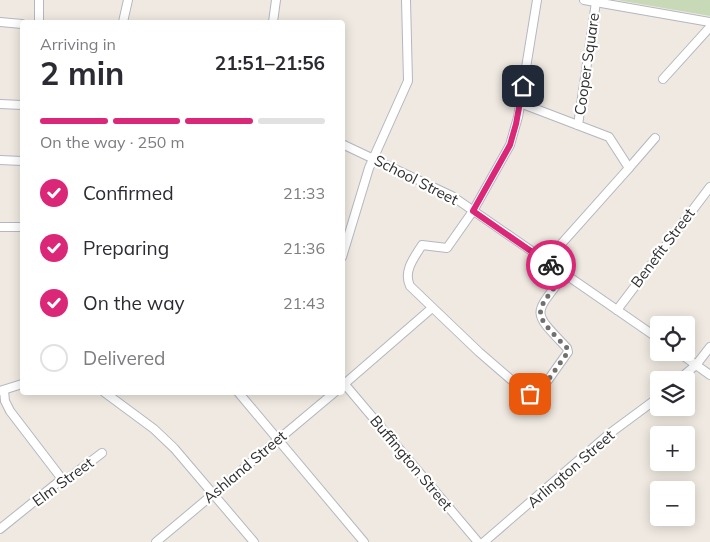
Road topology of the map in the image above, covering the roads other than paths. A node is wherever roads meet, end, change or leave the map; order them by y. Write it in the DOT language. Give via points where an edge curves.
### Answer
graph roads {
  1 [pos="39,0"];
  2 [pos="128,0"];
  3 [pos="276,0"];
  4 [pos="406,0"];
  5 [pos="537,0"];
  6 [pos="584,0"];
  7 [pos="596,2"];
  8 [pos="39,20"];
  9 [pos="123,20"];
  10 [pos="273,20"];
  11 [pos="0,22"];
  12 [pos="710,22"];
  13 [pos="20,24"];
  14 [pos="710,26"];
  15 [pos="663,80"];
  16 [pos="520,103"];
  17 [pos="0,104"];
  18 [pos="20,105"];
  19 [pos="578,125"];
  20 [pos="655,138"];
  21 [pos="345,145"];
  22 [pos="373,158"];
  23 [pos="0,160"];
  24 [pos="20,161"];
  25 [pos="629,168"];
  26 [pos="710,187"];
  27 [pos="473,211"];
  28 [pos="0,227"];
  29 [pos="20,227"];
  30 [pos="345,247"];
  31 [pos="546,261"];
  32 [pos="565,274"];
  33 [pos="432,308"];
  34 [pos="617,310"];
  35 [pos="650,333"];
  36 [pos="710,347"];
  37 [pos="690,361"];
  38 [pos="696,365"];
  39 [pos="689,371"];
  40 [pos="710,375"];
  41 [pos="345,382"];
  42 [pos="20,385"];
  43 [pos="345,386"];
  44 [pos="2,391"];
  45 [pos="108,395"];
  46 [pos="241,395"];
  47 [pos="331,395"];
  48 [pos="650,403"];
  49 [pos="278,438"];
  50 [pos="102,453"];
  51 [pos="62,479"];
  52 [pos="213,493"];
  53 [pos="0,529"];
  54 [pos="156,542"];
  55 [pos="254,542"];
  56 [pos="364,542"];
  57 [pos="478,542"];
  58 [pos="484,542"];
  1 -- 8 [label="street"];
  2 -- 9 [label="street"];
  3 -- 10 [label="street"];
  4 -- 22 [label="street" via="408,81"];
  5 -- 16 [label="street"];
  6 -- 7 [label="street"];
  7 -- 12 [label="street"];
  7 -- 19 [label="street, Cooper Square"];
  11 -- 13 [label="street"];
  14 -- 15 [label="street"];
  16 -- 19 [label="street"];
  16 -- 27 [label="street" via="510,145"];
  17 -- 18 [label="street"];
  19 -- 25 [label="street" via="609,137"];
  20 -- 25 [label="street"];
  21 -- 22 [label="street, School Street"];
  22 -- 27 [label="street, School Street" via="447,194"];
  22 -- 30 [label="street"];
  23 -- 24 [label="street"];
  25 -- 31 [label="street"];
  26 -- 34 [label="street, Benefit Street"];
  27 -- 31 [label="street, School Street"];
  27 -- 33 [label="street" via="447,248 422,245 409,266 407,278 410,286"];
  28 -- 29 [label="street"];
  31 -- 32 [label="street, School Street"];
  32 -- 33 [label="street" via="543,303 540,315 544,325 568,352 541,390 533,394 523,390"];
  32 -- 34 [label="street, School Street"];
  33 -- 41 [label="street"];
  34 -- 35 [label="street, School Street"];
  36 -- 38 [label="street"];
  37 -- 38 [label="street"];
  38 -- 39 [label="street"];
  38 -- 40 [label="street"];
  42 -- 44 [label="street"];
  43 -- 57 [label="street, Buffington Street"];
  44 -- 51 [label="street" via="10,411"];
  45 -- 52 [label="street" via="154,429"];
  46 -- 49 [label="street"];
  47 -- 49 [label="street, Ashland Street"];
  48 -- 58 [label="street, Arlington Street"];
  49 -- 52 [label="street, Ashland Street"];
  49 -- 56 [label="street"];
  50 -- 51 [label="street, Elm Street" via="70,477"];
  51 -- 53 [label="street, Elm Street"];
  52 -- 54 [label="street, Ashland Street"];
  52 -- 55 [label="street"];
}
